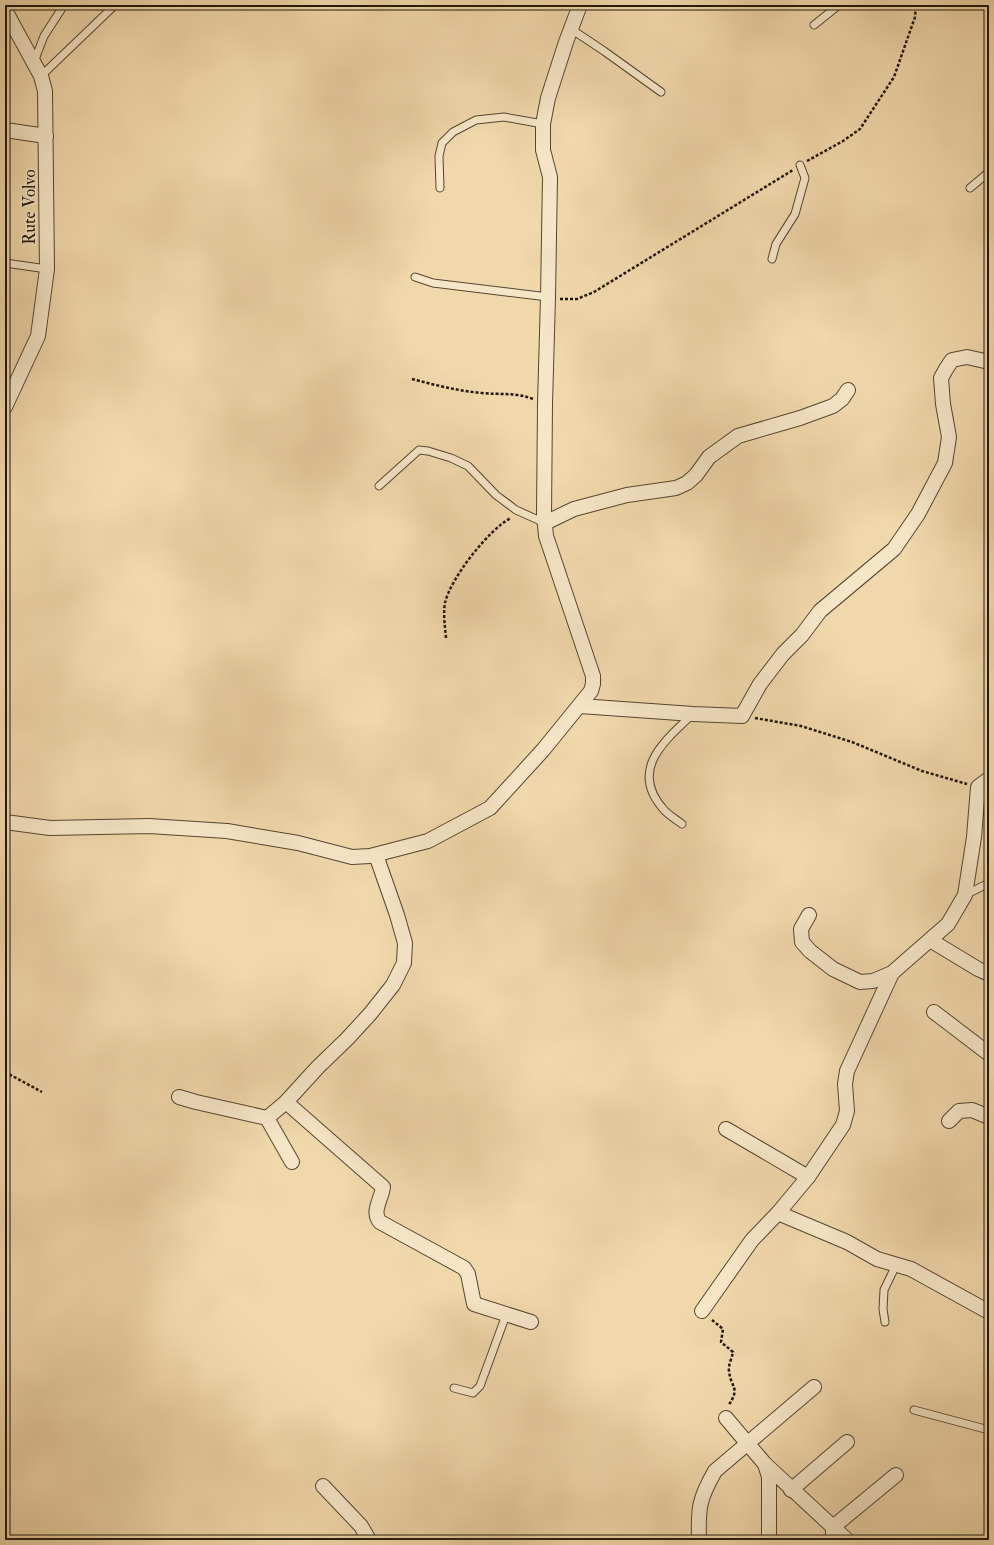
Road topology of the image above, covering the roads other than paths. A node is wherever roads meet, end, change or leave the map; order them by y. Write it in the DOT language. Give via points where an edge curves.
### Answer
graph roads {
  1 [pos="64,5"];
  2 [pos="115,5"];
  3 [pos="580,5"];
  4 [pos="839,5"];
  5 [pos="5,10"];
  6 [pos="814,25"];
  7 [pos="571,28"];
  8 [pos="34,62"];
  9 [pos="41,76"];
  10 [pos="661,92"];
  11 [pos="543,124"];
  12 [pos="5,130"];
  13 [pos="46,136"];
  14 [pos="800,165"];
  15 [pos="989,172"];
  16 [pos="440,188"];
  17 [pos="970,188"];
  18 [pos="772,259"];
  19 [pos="5,263"];
  20 [pos="47,269"];
  21 [pos="415,277"];
  22 [pos="548,297"];
  23 [pos="989,362"];
  24 [pos="848,390"];
  25 [pos="5,407"];
  26 [pos="379,486"];
  27 [pos="545,523"];
  28 [pos="580,706"];
  29 [pos="693,714"];
  30 [pos="984,783"];
  31 [pos="5,822"];
  32 [pos="682,824"];
  33 [pos="376,855"];
  34 [pos="989,883"];
  35 [pos="965,895"];
  36 [pos="809,915"];
  37 [pos="930,940"];
  38 [pos="892,973"];
  39 [pos="989,974"];
  40 [pos="934,1012"];
  41 [pos="989,1054"];
  42 [pos="179,1097"];
  43 [pos="286,1102"];
  44 [pos="989,1117"];
  45 [pos="267,1118"];
  46 [pos="949,1121"];
  47 [pos="726,1129"];
  48 [pos="292,1162"];
  49 [pos="808,1177"];
  50 [pos="778,1213"];
  51 [pos="896,1265"];
  52 [pos="702,1311"];
  53 [pos="989,1312"];
  54 [pos="506,1315"];
  55 [pos="532,1322"];
  56 [pos="885,1322"];
  57 [pos="814,1387"];
  58 [pos="454,1388"];
  59 [pos="914,1410"];
  60 [pos="726,1418"];
  61 [pos="989,1430"];
  62 [pos="846,1442"];
  63 [pos="748,1444"];
  64 [pos="765,1464"];
  65 [pos="896,1475"];
  66 [pos="323,1486"];
  67 [pos="791,1490"];
  68 [pos="832,1533"];
  69 [pos="369,1540"];
  70 [pos="698,1540"];
  71 [pos="769,1540"];
  72 [pos="847,1540"];
  1 -- 8 [label="lane" via="44,36"];
  2 -- 9 [label="lane"];
  3 -- 7 [label="street"];
  4 -- 6 [label="lane"];
  5 -- 8 [label="street, Rute Volvo"];
  7 -- 10 [label="lane"];
  7 -- 11 [label="street" via="548,98"];
  8 -- 9 [label="street, Rute Volvo"];
  9 -- 13 [label="street, Rute Volvo" via="45,91"];
  11 -- 16 [label="lane" via="504,117 476,120 453,132 442,143 439,156"];
  11 -- 22 [label="street" via="543,150 550,178"];
  12 -- 13 [label="street"];
  13 -- 20 [label="street, Rute Volvo"];
  14 -- 18 [label="lane" via="805,178 795,214 776,244"];
  15 -- 17 [label="lane"];
  19 -- 20 [label="lane"];
  20 -- 25 [label="street, Rute Volvo" via="38,336"];
  21 -- 22 [label="lane" via="433,284"];
  22 -- 27 [label="street"];
  23 -- 29 [label="street" via="967,357 952,360 941,378 943,404 950,436 945,463 918,514 894,549 820,611 760,684 742,716"];
  24 -- 27 [label="street" via="833,406 738,436 709,457 687,483 676,488 627,495 574,508"];
  26 -- 27 [label="lane" via="419,450 428,451 468,466 516,510"];
  27 -- 28 [label="street" via="546,536 593,676 591,692"];
  28 -- 29 [label="street"];
  28 -- 33 [label="street" via="490,808 428,841"];
  29 -- 32 [label="lane" via="656,753 649,769 648,781 656,799"];
  30 -- 35 [label="street"];
  31 -- 33 [label="street" via="50,828 149,826 227,831 298,843 352,858"];
  33 -- 43 [label="street" via="405,943 404,963 393,985 370,1014"];
  34 -- 35 [label="lane"];
  35 -- 37 [label="street" via="948,924"];
  36 -- 38 [label="street" via="801,929 802,942 810,952 833,969 860,982 873,981"];
  37 -- 38 [label="street"];
  37 -- 39 [label="street"];
  38 -- 49 [label="street" via="847,1071 844,1084 847,1111 843,1125"];
  40 -- 41 [label="street"];
  42 -- 45 [label="street"];
  43 -- 45 [label="street"];
  43 -- 54 [label="street" via="383,1187 376,1213 380,1222 464,1268 468,1274 474,1304"];
  44 -- 46 [label="street" via="972,1110 960,1111"];
  45 -- 48 [label="street"];
  47 -- 49 [label="street"];
  49 -- 50 [label="street"];
  50 -- 51 [label="street" via="847,1242 877,1259"];
  50 -- 52 [label="street" via="752,1240"];
  51 -- 53 [label="street" via="911,1269"];
  51 -- 56 [label="lane" via="884,1290"];
  54 -- 55 [label="street"];
  54 -- 58 [label="lane" via="480,1386 473,1393"];
  57 -- 63 [label="street"];
  59 -- 61 [label="lane"];
  60 -- 63 [label="street"];
  62 -- 67 [label="street"];
  63 -- 64 [label="street"];
  63 -- 70 [label="street" via="715,1471 705,1489 699,1504"];
  64 -- 67 [label="street"];
  64 -- 71 [label="street" via="769,1477"];
  65 -- 68 [label="street"];
  66 -- 69 [label="street" via="361,1526"];
  67 -- 68 [label="street"];
  68 -- 72 [label="street"];
}
